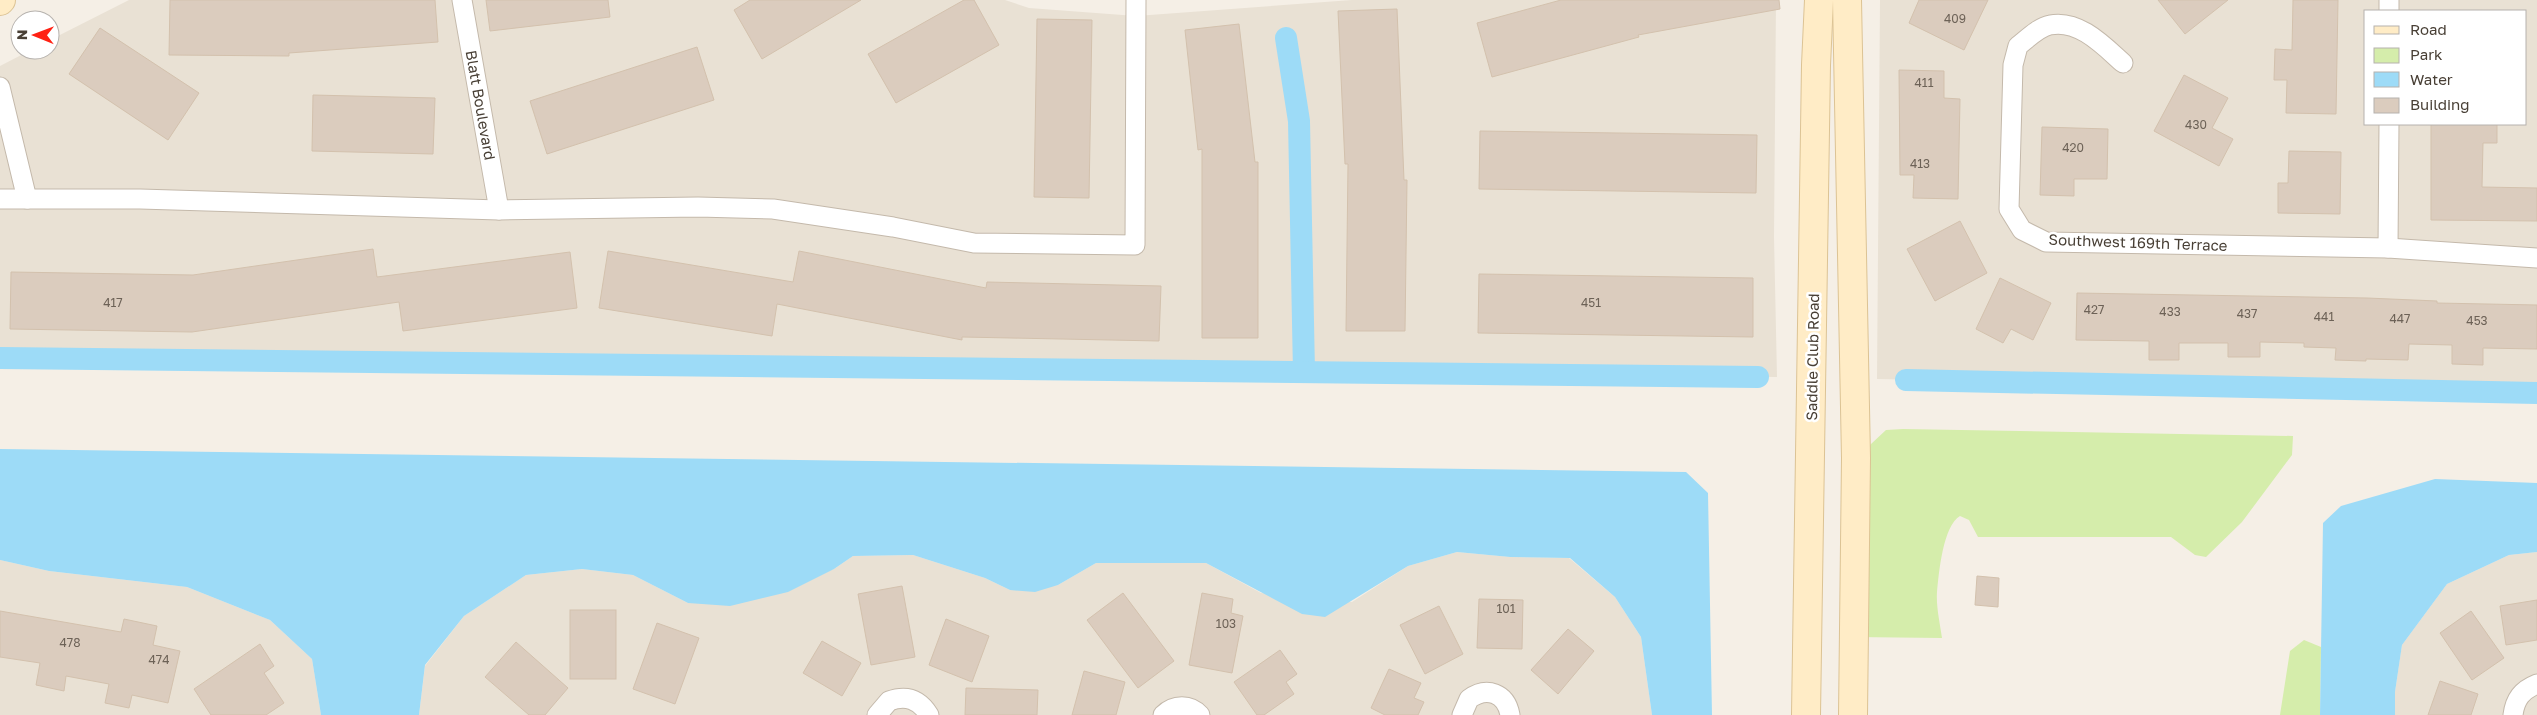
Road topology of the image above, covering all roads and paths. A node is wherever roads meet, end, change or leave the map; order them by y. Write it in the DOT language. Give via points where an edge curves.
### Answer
graph roads {
  1 [pos="462,0"];
  2 [pos="1136,0"];
  3 [pos="1820,0"];
  4 [pos="1847,0"];
  5 [pos="2123,63"];
  6 [pos="2,96"];
  7 [pos="2388,125"];
  8 [pos="0,199"];
  9 [pos="27,199"];
  10 [pos="500,210"];
  11 [pos="2388,248"];
  12 [pos="2537,258"];
  13 [pos="2537,684"];
  14 [pos="877,715"];
  15 [pos="929,715"];
  16 [pos="1163,715"];
  17 [pos="1200,715"];
  18 [pos="1462,715"];
  19 [pos="1510,715"];
  20 [pos="1806,715"];
  21 [pos="1853,715"];
  22 [pos="2513,715"];
  1 -- 10 [label="street, Blatt Boulevard"];
  2 -- 10 [label="street" via="1135,245 974,243 773,209"];
  3 -- 20 [label="street, Saddle Club Road" via="1816,65"];
  4 -- 21 [label="street" via="1856,458"];
  5 -- 11 [label="street, Southwest 169th Terrace" via="2094,36 2070,27 2050,25 2018,46 2013,65 2009,209 2022,230 2046,242"];
  6 -- 9 [label="street"];
  7 -- 11 [label="street"];
  8 -- 9 [label="street"];
  9 -- 10 [label="street" via="140,199"];
  11 -- 12 [label="street, Southwest 169th Terrace"];
  13 -- 22 [label="street" via="2519,696"];
  14 -- 15 [label="street" via="889,701 908,698 917,701"];
  16 -- 17 [label="street" via="1181,706"];
  18 -- 19 [label="street" via="1469,699 1484,692 1500,696"];
}
